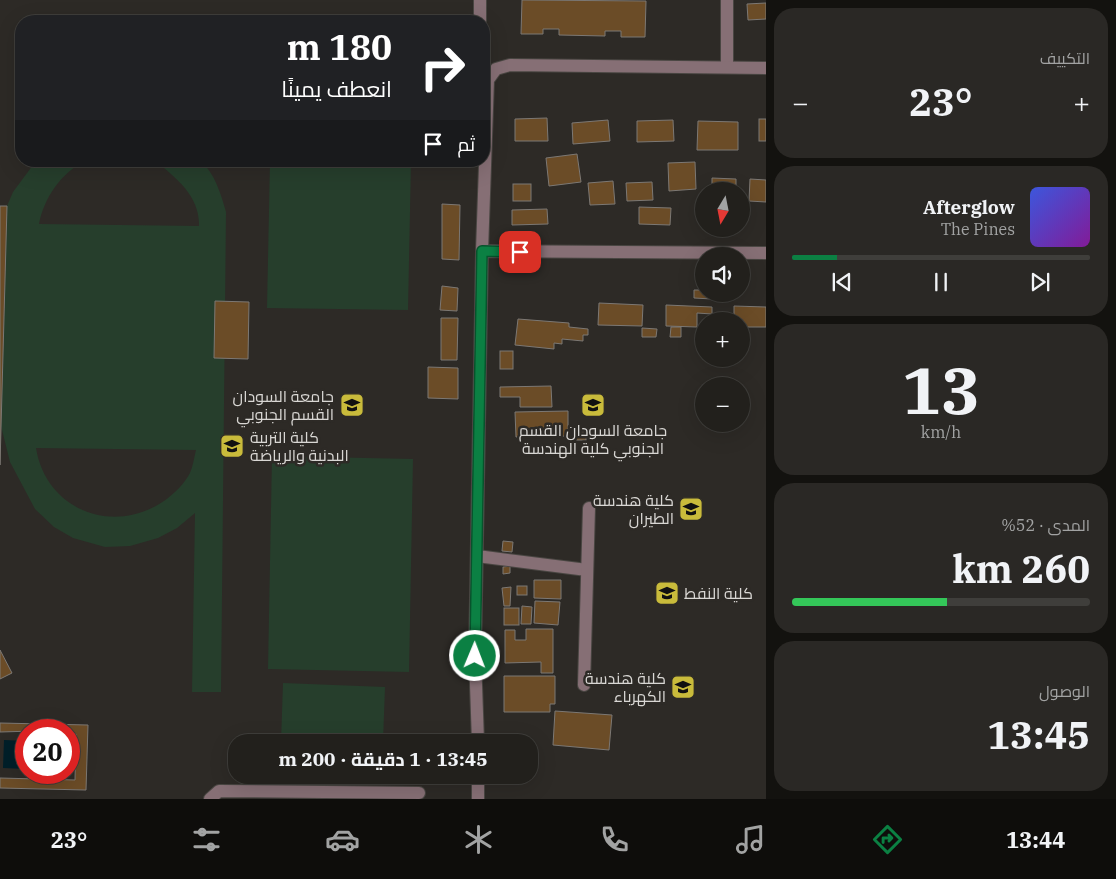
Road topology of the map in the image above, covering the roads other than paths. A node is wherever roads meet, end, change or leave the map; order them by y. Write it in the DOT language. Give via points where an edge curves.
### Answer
graph roads {
  1 [pos="480,0"];
  2 [pos="727,0"];
  3 [pos="480,15"];
  4 [pos="727,67"];
  5 [pos="766,68"];
  6 [pos="490,77"];
  7 [pos="485,167"];
  8 [pos="482,251"];
  9 [pos="766,253"];
  10 [pos="589,508"];
  11 [pos="477,556"];
  12 [pos="588,570"];
  13 [pos="584,685"];
  14 [pos="478,734"];
  15 [pos="478,784"];
  16 [pos="419,793"];
  17 [pos="210,799"];
  18 [pos="478,799"];
  1 -- 3 [label="lane"];
  2 -- 4 [label="lane"];
  4 -- 5 [label="lane"];
  4 -- 6 [label="lane" via="510,65 496,69"];
  7 -- 8 [label="lane"];
  8 -- 9 [label="lane"];
  8 -- 11 [label="lane"];
  10 -- 12 [label="lane"];
  11 -- 12 [label="lane"];
  11 -- 14 [label="lane"];
  12 -- 13 [label="lane"];
  15 -- 18 [label="lane"];
  16 -- 17 [label="lane" via="219,791"];
}
